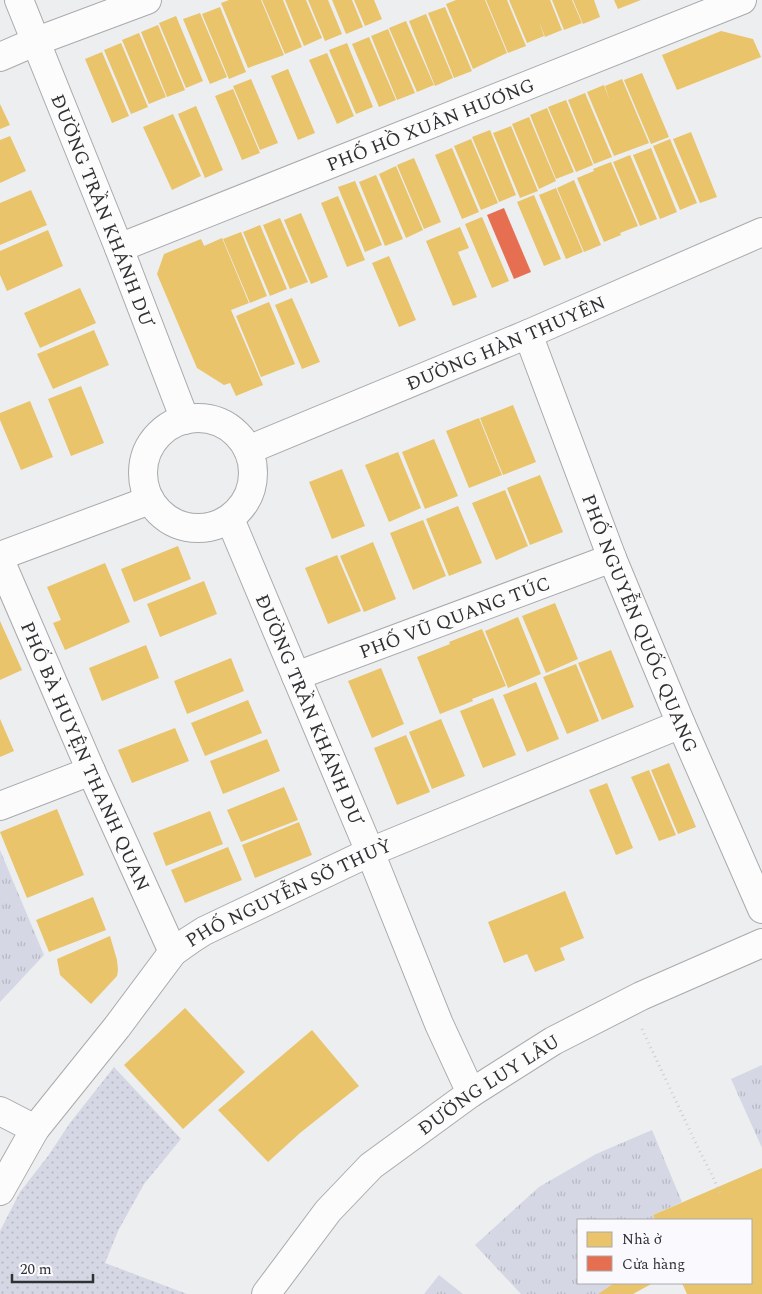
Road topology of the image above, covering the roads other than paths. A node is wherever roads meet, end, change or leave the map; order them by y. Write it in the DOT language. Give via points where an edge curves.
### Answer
graph roads {
  1 [pos="19,0"];
  2 [pos="147,0"];
  3 [pos="742,0"];
  4 [pos="37,42"];
  5 [pos="0,57"];
  6 [pos="762,232"];
  7 [pos="119,248"];
  8 [pos="528,334"];
  9 [pos="185,420"];
  10 [pos="248,450"];
  11 [pos="150,500"];
  12 [pos="230,519"];
  13 [pos="0,556"];
  14 [pos="612,558"];
  15 [pos="0,560"];
  16 [pos="296,676"];
  17 [pos="681,724"];
  18 [pos="90,771"];
  19 [pos="0,806"];
  20 [pos="370,852"];
  21 [pos="762,909"];
  22 [pos="762,942"];
  23 [pos="173,952"];
  24 [pos="471,1093"];
  25 [pos="0,1111"];
  26 [pos="36,1129"];
  27 [pos="0,1191"];
  28 [pos="266,1294"];
  1 -- 4 [label="street, ĐƯỜNG TRẦN KHÁNH DƯ"];
  2 -- 4 [label="street"];
  3 -- 7 [label="street, PHỐ HỒ XUÂN HƯƠNG"];
  4 -- 5 [label="street"];
  4 -- 7 [label="street, ĐƯỜNG TRẦN KHÁNH DƯ"];
  6 -- 8 [label="street, ĐƯỜNG HÀN THUYÊN"];
  7 -- 9 [label="street, ĐƯỜNG TRẦN KHÁNH DƯ"];
  8 -- 10 [label="street, ĐƯỜNG HÀN THUYÊN"];
  8 -- 14 [label="street, PHỐ NGUYỄN QUỐC QUANG"];
  9 -- 10 [label="street" via="208,419 224,425"];
  9 -- 11 [label="street" via="165,429 149,449 143,475"];
  10 -- 12 [label="street" via="254,470 252,487 245,502"];
  11 -- 12 [label="street" via="167,518 190,528 214,526"];
  11 -- 13 [label="street"];
  12 -- 16 [label="street, ĐƯỜNG TRẦN KHÁNH DƯ"];
  14 -- 16 [label="street, PHỐ VŨ QUANG TÚC"];
  14 -- 17 [label="street, PHỐ NGUYỄN QUỐC QUANG"];
  15 -- 18 [label="street, PHỐ BÀ HUYỆN THANH QUAN"];
  16 -- 20 [label="street, ĐƯỜNG TRẦN KHÁNH DƯ"];
  17 -- 20 [label="street, PHỐ NGUYỄN SỞ THUỲ"];
  17 -- 21 [label="street, PHỐ NGUYỄN QUỐC QUANG"];
  18 -- 19 [label="street"];
  18 -- 23 [label="street, PHỐ BÀ HUYỆN THANH QUAN"];
  20 -- 23 [label="street, PHỐ NGUYỄN SỞ THUỲ" via="204,931"];
  20 -- 24 [label="street, ĐƯỜNG TRẦN KHÁNH DƯ" via="439,1024"];
  22 -- 24 [label="street, ĐƯỜNG LUY LÂU" via="641,996 553,1041"];
  23 -- 26 [label="street, PHỐ NGUYỄN SỞ THUỲ"];
  24 -- 28 [label="street, ĐƯỜNG LUY LÂU" via="371,1166 328,1212"];
  25 -- 26 [label="street"];
  26 -- 27 [label="street, PHỐ NGUYỄN SỞ THUỲ"];
}
